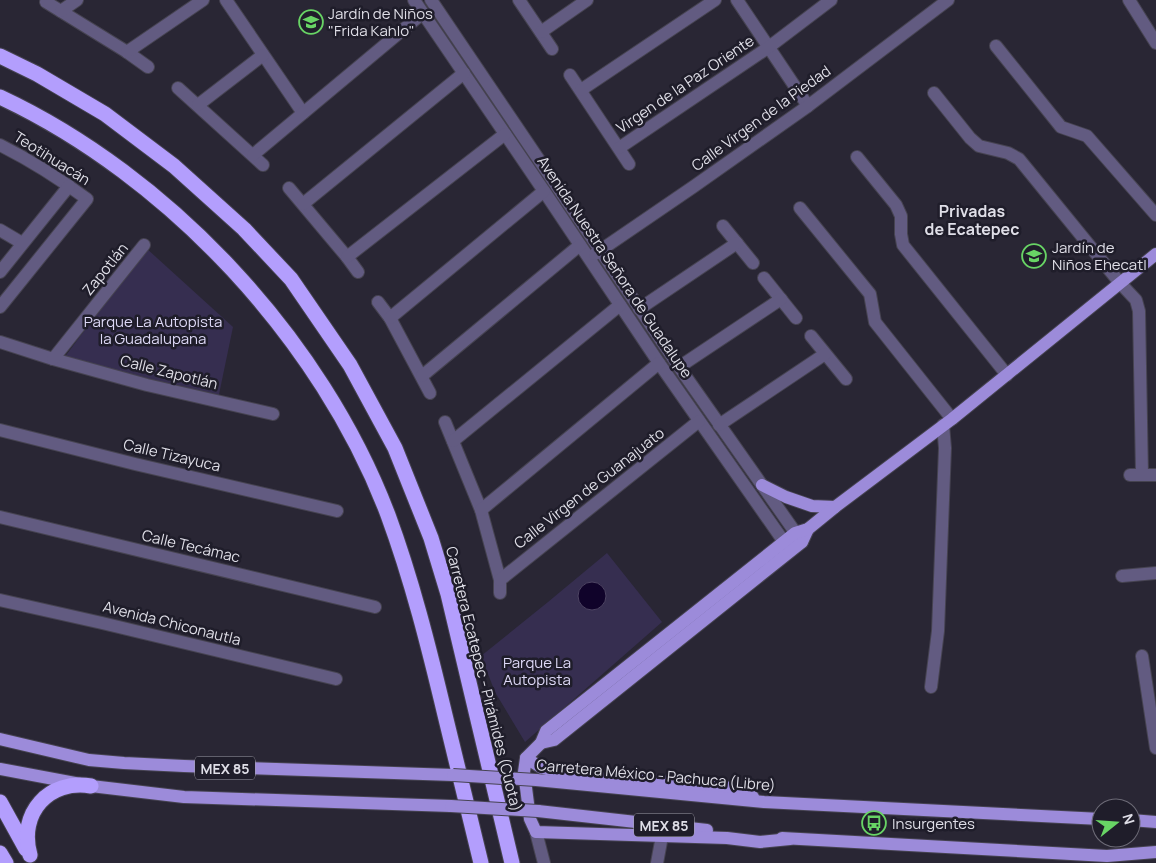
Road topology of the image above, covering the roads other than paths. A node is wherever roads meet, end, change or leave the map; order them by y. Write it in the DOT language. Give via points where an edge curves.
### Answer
graph roads {
  1 [pos="77,0"];
  2 [pos="203,0"];
  3 [pos="226,0"];
  4 [pos="414,0"];
  5 [pos="431,0"];
  6 [pos="519,0"];
  7 [pos="588,0"];
  8 [pos="714,0"];
  9 [pos="737,0"];
  10 [pos="830,0"];
  11 [pos="948,0"];
  12 [pos="46,2"];
  13 [pos="1135,3"];
  14 [pos="61,11"];
  15 [pos="423,13"];
  16 [pos="541,32"];
  17 [pos="1156,43"];
  18 [pos="996,46"];
  19 [pos="769,47"];
  20 [pos="552,49"];
  21 [pos="127,52"];
  22 [pos="263,55"];
  23 [pos="0,56"];
  24 [pos="148,67"];
  25 [pos="464,73"];
  26 [pos="570,75"];
  27 [pos="178,88"];
  28 [pos="580,90"];
  29 [pos="934,93"];
  30 [pos="0,97"];
  31 [pos="198,105"];
  32 [pos="808,106"];
  33 [pos="303,113"];
  34 [pos="505,134"];
  35 [pos="0,144"];
  36 [pos="619,148"];
  37 [pos="253,155"];
  38 [pos="857,157"];
  39 [pos="629,164"];
  40 [pos="263,165"];
  41 [pos="69,186"];
  42 [pos="289,188"];
  43 [pos="544,191"];
  44 [pos="303,204"];
  45 [pos="800,208"];
  46 [pos="1156,215"];
  47 [pos="723,226"];
  48 [pos="0,230"];
  49 [pos="22,243"];
  50 [pos="737,243"];
  51 [pos="144,245"];
  52 [pos="580,245"];
  53 [pos="601,250"];
  54 [pos="1156,254"];
  55 [pos="347,257"];
  56 [pos="589,258"];
  57 [pos="753,263"];
  58 [pos="0,272"];
  59 [pos="358,272"];
  60 [pos="764,278"];
  61 [pos="1120,283"];
  62 [pos="781,299"];
  63 [pos="378,302"];
  64 [pos="620,305"];
  65 [pos="0,307"];
  66 [pos="639,309"];
  67 [pos="390,318"];
  68 [pos="796,318"];
  69 [pos="811,336"];
  70 [pos="0,342"];
  71 [pos="826,354"];
  72 [pos="53,359"];
  73 [pos="659,363"];
  74 [pos="679,367"];
  75 [pos="1007,375"];
  76 [pos="422,376"];
  77 [pos="846,379"];
  78 [pos="430,393"];
  79 [pos="273,414"];
  80 [pos="700,421"];
  81 [pos="445,422"];
  82 [pos="947,422"];
  83 [pos="719,425"];
  84 [pos="0,430"];
  85 [pos="453,441"];
  86 [pos="1142,475"];
  87 [pos="762,485"];
  88 [pos="835,507"];
  89 [pos="481,510"];
  90 [pos="337,511"];
  91 [pos="0,517"];
  92 [pos="798,538"];
  93 [pos="787,546"];
  94 [pos="1156,573"];
  95 [pos="1122,576"];
  96 [pos="0,600"];
  97 [pos="376,607"];
  98 [pos="1142,656"];
  99 [pos="336,679"];
  100 [pos="931,687"];
  101 [pos="0,738"];
  102 [pos="1156,748"];
  103 [pos="526,758"];
  104 [pos="0,769"];
  105 [pos="91,786"];
  106 [pos="0,802"];
  107 [pos="764,802"];
  108 [pos="1091,818"];
  109 [pos="1141,821"];
  110 [pos="1156,822"];
  111 [pos="536,832"];
  112 [pos="662,836"];
  113 [pos="790,839"];
  114 [pos="0,854"];
  115 [pos="1153,856"];
  116 [pos="32,859"];
  117 [pos="6,863"];
  118 [pos="480,863"];
  119 [pos="512,863"];
  120 [pos="544,863"];
  121 [pos="657,863"];
  1 -- 14 [label="street"];
  2 -- 21 [label="street"];
  3 -- 22 [label="street"];
  4 -- 15 [label="street, Avenida Nuestra Señora de Guadalupe"];
  5 -- 53 [label="street, Avenida Nuestra Señora de Guadalupe"];
  6 -- 16 [label="street"];
  7 -- 16 [label="street"];
  8 -- 28 [label="street"];
  9 -- 19 [label="street"];
  10 -- 19 [label="street, Virgen de la Paz Oriente"];
  11 -- 32 [label="street, Calle Virgen de la Piedad"];
  12 -- 14 [label="street"];
  13 -- 17 [label="street"];
  14 -- 21 [label="street"];
  15 -- 25 [label="street, Avenida Nuestra Señora de Guadalupe"];
  15 -- 33 [label="street"];
  16 -- 20 [label="street"];
  18 -- 46 [label="street" via="1061,127 1087,136"];
  19 -- 32 [label="street"];
  19 -- 36 [label="street, Virgen de la Paz Oriente"];
  21 -- 24 [label="street"];
  22 -- 31 [label="street"];
  22 -- 33 [label="street"];
  23 -- 119 [label="highway, Carretera Ecatepec - Pirámides (Cuota)" via="104,114 174,166 244,229 291,279 350,365 395,448 430,538 448,594"];
  25 -- 34 [label="street, Avenida Nuestra Señora de Guadalupe"];
  25 -- 44 [label="street"];
  26 -- 28 [label="street"];
  27 -- 31 [label="street"];
  28 -- 36 [label="street"];
  29 -- 61 [label="street" via="979,146 1019,159"];
  30 -- 118 [label="highway" via="58,127 104,158 187,225 257,298 319,380 368,468 405,564"];
  31 -- 37 [label="street"];
  32 -- 53 [label="street, Calle Virgen de la Piedad"];
  33 -- 37 [label="street"];
  34 -- 43 [label="street, Avenida Nuestra Señora de Guadalupe"];
  34 -- 55 [label="street"];
  35 -- 41 [label="street, Teotihuacán"];
  36 -- 39 [label="street"];
  37 -- 40 [label="street"];
  38 -- 75 [label="street" via="896,205 901,216 903,245"];
  41 -- 49 [label="street"];
  41 -- 65 [label="street, Teotihuacán" via="87,199"];
  42 -- 44 [label="street"];
  43 -- 52 [label="street, Avenida Nuestra Señora de Guadalupe"];
  43 -- 67 [label="street"];
  44 -- 55 [label="street"];
  45 -- 82 [label="street" via="870,294 875,322"];
  47 -- 50 [label="street"];
  48 -- 49 [label="street"];
  49 -- 58 [label="street"];
  50 -- 57 [label="street"];
  50 -- 66 [label="street"];
  51 -- 72 [label="street, Zapotlán"];
  52 -- 56 [label="street, Avenida Nuestra Señora de Guadalupe"];
  52 -- 76 [label="street"];
  53 -- 56 [label="street, Calle Virgen de la Piedad"];
  53 -- 66 [label="street, Avenida Nuestra Señora de Guadalupe"];
  54 -- 61 [label="main road"];
  55 -- 59 [label="street"];
  56 -- 64 [label="street, Avenida Nuestra Señora de Guadalupe"];
  60 -- 62 [label="street"];
  61 -- 75 [label="main road"];
  61 -- 86 [label="street" via="1136,300 1139,311"];
  62 -- 68 [label="street"];
  62 -- 74 [label="street"];
  63 -- 67 [label="street"];
  64 -- 73 [label="street, Avenida Nuestra Señora de Guadalupe"];
  64 -- 85 [label="street"];
  66 -- 74 [label="street, Avenida Nuestra Señora de Guadalupe"];
  67 -- 76 [label="street"];
  69 -- 71 [label="street"];
  70 -- 72 [label="street, Calle Zapotlán"];
  71 -- 77 [label="street"];
  71 -- 83 [label="street"];
  72 -- 79 [label="street, Calle Zapotlán"];
  73 -- 80 [label="street, Avenida Nuestra Señora de Guadalupe"];
  73 -- 89 [label="street"];
  74 -- 83 [label="street, Avenida Nuestra Señora de Guadalupe"];
  75 -- 82 [label="main road"];
  76 -- 78 [label="street"];
  80 -- 89 [label="street, Calle Virgen de Guanajuato" via="500,586"];
  80 -- 93 [label="street, Avenida Nuestra Señora de Guadalupe"];
  81 -- 85 [label="street"];
  82 -- 88 [label="main road"];
  82 -- 100 [label="street" via="938,631"];
  83 -- 87 [label="street, Avenida Nuestra Señora de Guadalupe"];
  84 -- 90 [label="street, Calle Tizayuca"];
  85 -- 89 [label="street"];
  87 -- 88 [label="main road" via="812,506"];
  87 -- 92 [label="street, Avenida Nuestra Señora de Guadalupe"];
  88 -- 92 [label="main road"];
  91 -- 97 [label="street, Calle Tecámac"];
  92 -- 93 [label="main road"];
  93 -- 103 [label="main road" via="546,731 541,744"];
  94 -- 95 [label="street"];
  96 -- 99 [label="street, Avenida Chiconautla"];
  98 -- 102 [label="street"];
  101 -- 107 [label="main road, Carretera México - Pachuca (Libre) / MEX 85, bridge" via="97,761 536,780"];
  103 -- 107 [label="main road" via="542,768 555,771 732,788"];
  103 -- 111 [label="main road" via="524,772 530,819"];
  104 -- 105 [label="main road, MEX 85"];
  105 -- 113 [label="main road, MEX 85, bridge" via="184,797 538,811"];
  105 -- 116 [label="highway" via="65,787 42,800 29,822 27,839"];
  106 -- 116 [label="highway"];
  107 -- 108 [label="main road, Carretera México - Pachuca (Libre) / MEX 85"];
  109 -- 110 [label="main road"];
  111 -- 112 [label="main road"];
  111 -- 120 [label="street"];
  112 -- 113 [label="main road" via="760,842"];
  112 -- 121 [label="street"];
  113 -- 115 [label="main road, MEX 85"];
  114 -- 117 [label="highway"];
}
